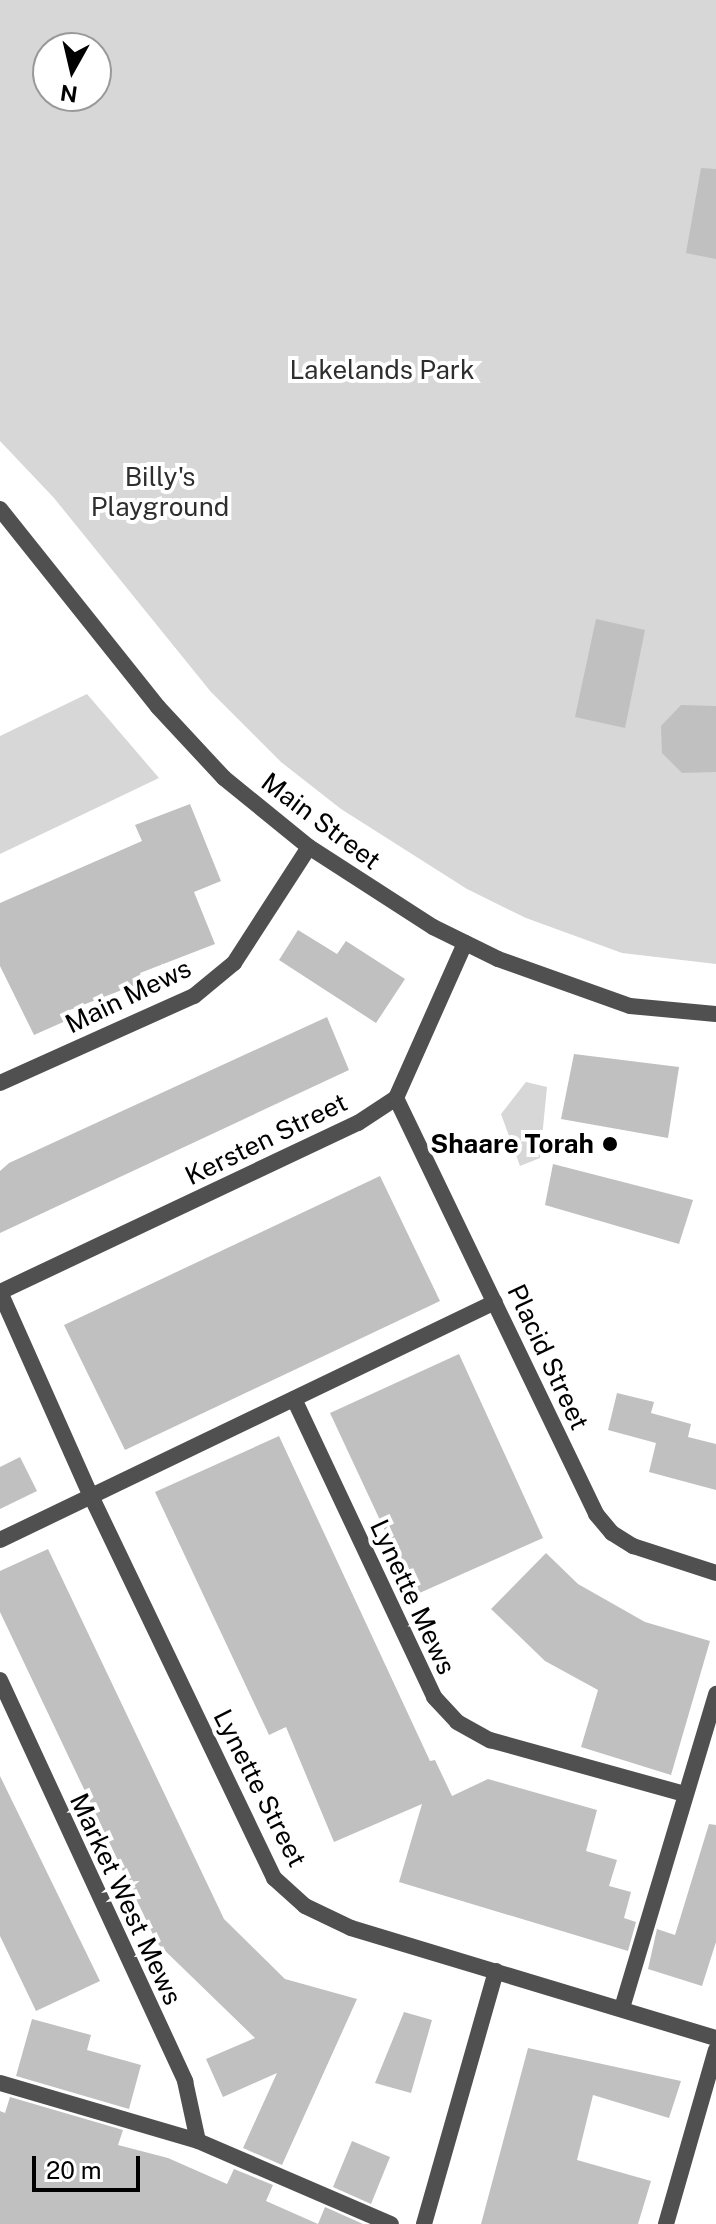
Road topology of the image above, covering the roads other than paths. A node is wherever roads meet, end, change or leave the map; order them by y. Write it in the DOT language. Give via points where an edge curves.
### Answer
graph roads {
  1 [pos="0,509"];
  2 [pos="309,847"];
  3 [pos="465,943"];
  4 [pos="716,1014"];
  5 [pos="0,1083"];
  6 [pos="396,1098"];
  7 [pos="0,1292"];
  8 [pos="495,1302"];
  9 [pos="294,1399"];
  10 [pos="91,1496"];
  11 [pos="0,1540"];
  12 [pos="716,1573"];
  13 [pos="0,1680"];
  14 [pos="716,1694"];
  15 [pos="685,1794"];
  16 [pos="496,1971"];
  17 [pos="622,2008"];
  18 [pos="716,2038"];
  19 [pos="716,2050"];
  20 [pos="0,2083"];
  21 [pos="198,2141"];
  22 [pos="391,2224"];
  23 [pos="424,2224"];
  24 [pos="666,2224"];
  1 -- 2 [label="street, Main Street" via="158,707 224,778"];
  2 -- 3 [label="street, Main Street"];
  2 -- 5 [label="street, Main Mews" via="234,963 194,996"];
  3 -- 4 [label="street, Main Street" via="608,1001"];
  3 -- 6 [label="street"];
  6 -- 7 [label="street, Kersten Street" via="358,1123"];
  6 -- 8 [label="street, Placid Street"];
  7 -- 10 [label="street, Lynette Street"];
  8 -- 9 [label="street"];
  8 -- 12 [label="street, Placid Street" via="596,1514 633,1546"];
  9 -- 10 [label="street"];
  9 -- 15 [label="street, Lynette Mews" via="434,1697 457,1722 490,1740"];
  10 -- 11 [label="street"];
  10 -- 16 [label="street, Lynette Street" via="274,1878 305,1906 351,1928"];
  13 -- 21 [label="street, Market West Mews" via="185,2081"];
  14 -- 15 [label="street"];
  15 -- 17 [label="street"];
  16 -- 17 [label="street, Lynette Street"];
  16 -- 23 [label="street"];
  17 -- 18 [label="street, Lynette Street"];
  19 -- 24 [label="street"];
  20 -- 21 [label="street"];
  21 -- 22 [label="street"];
}
